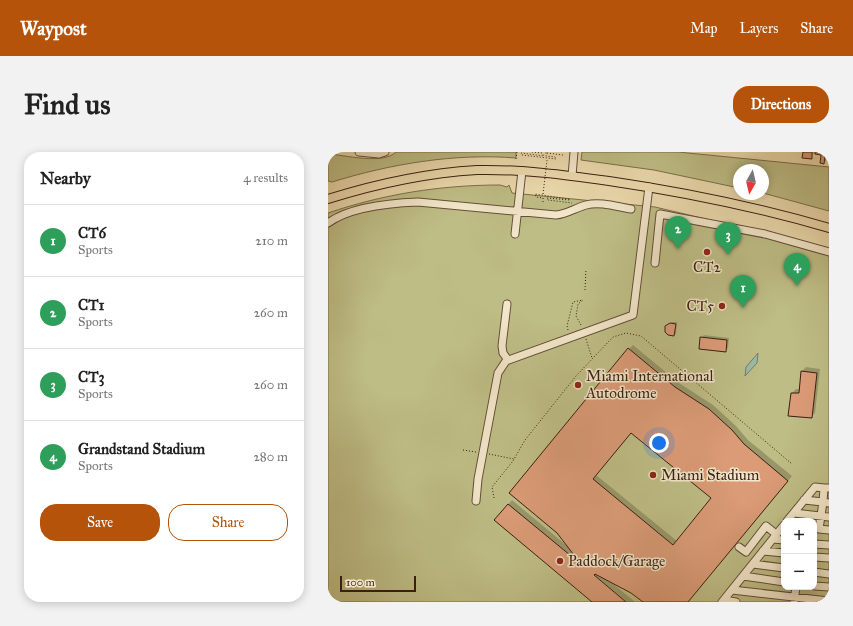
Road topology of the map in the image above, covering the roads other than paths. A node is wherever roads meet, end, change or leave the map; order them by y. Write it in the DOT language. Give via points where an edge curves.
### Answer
graph roads {
  1 [pos="359,152"];
  2 [pos="385,152"];
  3 [pos="574,152"];
  4 [pos="522,171"];
  5 [pos="572,176"];
  6 [pos="649,187"];
  7 [pos="328,199"];
  8 [pos="631,208"];
  9 [pos="518,211"];
  10 [pos="328,223"];
  11 [pos="829,228"];
  12 [pos="515,234"];
  13 [pos="829,252"];
  14 [pos="655,262"];
  15 [pos="507,304"];
  16 [pos="508,360"];
  17 [pos="827,488"];
  18 [pos="804,500"];
  19 [pos="476,501"];
  20 [pos="826,503"];
  21 [pos="794,513"];
  22 [pos="821,516"];
  23 [pos="829,517"];
  24 [pos="790,518"];
  25 [pos="817,526"];
  26 [pos="781,529"];
  27 [pos="817,529"];
  28 [pos="829,530"];
  29 [pos="774,537"];
  30 [pos="781,539"];
  31 [pos="817,544"];
  32 [pos="829,545"];
  33 [pos="739,547"];
  34 [pos="763,551"];
  35 [pos="781,553"];
  36 [pos="817,557"];
  37 [pos="829,558"];
  38 [pos="752,564"];
  39 [pos="781,568"];
  40 [pos="817,572"];
  41 [pos="829,574"];
  42 [pos="743,576"];
  43 [pos="781,582"];
  44 [pos="817,586"];
  45 [pos="829,587"];
  46 [pos="732,590"];
  47 [pos="794,599"];
  48 [pos="829,600"];
  49 [pos="723,601"];
  50 [pos="736,602"];
  1 -- 2 [label="lane"];
  3 -- 5 [label="lane"];
  4 -- 5 [label="main road"];
  4 -- 7 [label="main road" via="476,170 430,175 385,183"];
  4 -- 9 [label="lane"];
  5 -- 6 [label="main road"];
  6 -- 11 [label="main road" via="726,202"];
  6 -- 16 [label="lane" via="633,315"];
  8 -- 9 [label="lane" via="596,204 560,214"];
  9 -- 10 [label="lane" via="418,202 402,203 367,208 340,216"];
  9 -- 12 [label="lane"];
  13 -- 14 [label="lane" via="765,234 660,214"];
  15 -- 16 [label="lane" via="502,346"];
  16 -- 19 [label="lane" via="498,373"];
  17 -- 18 [label="lane" via="815,487"];
  17 -- 20 [label="lane"];
  18 -- 20 [label="lane"];
  18 -- 21 [label="lane"];
  20 -- 22 [label="lane"];
  21 -- 22 [label="lane"];
  21 -- 24 [label="lane"];
  22 -- 23 [label="lane"];
  22 -- 25 [label="lane"];
  26 -- 29 [label="lane"];
  27 -- 28 [label="lane"];
  29 -- 30 [label="lane"];
  29 -- 33 [label="lane" via="766,526 746,552"];
  29 -- 34 [label="lane"];
  31 -- 32 [label="lane"];
  34 -- 35 [label="lane"];
  34 -- 38 [label="lane"];
  36 -- 37 [label="lane"];
  38 -- 39 [label="lane"];
  38 -- 42 [label="lane"];
  40 -- 41 [label="lane"];
  42 -- 43 [label="lane"];
  42 -- 46 [label="lane"];
  44 -- 45 [label="lane"];
  46 -- 47 [label="lane"];
  46 -- 49 [label="lane"];
  47 -- 48 [label="lane"];
  49 -- 50 [label="lane"];
}
